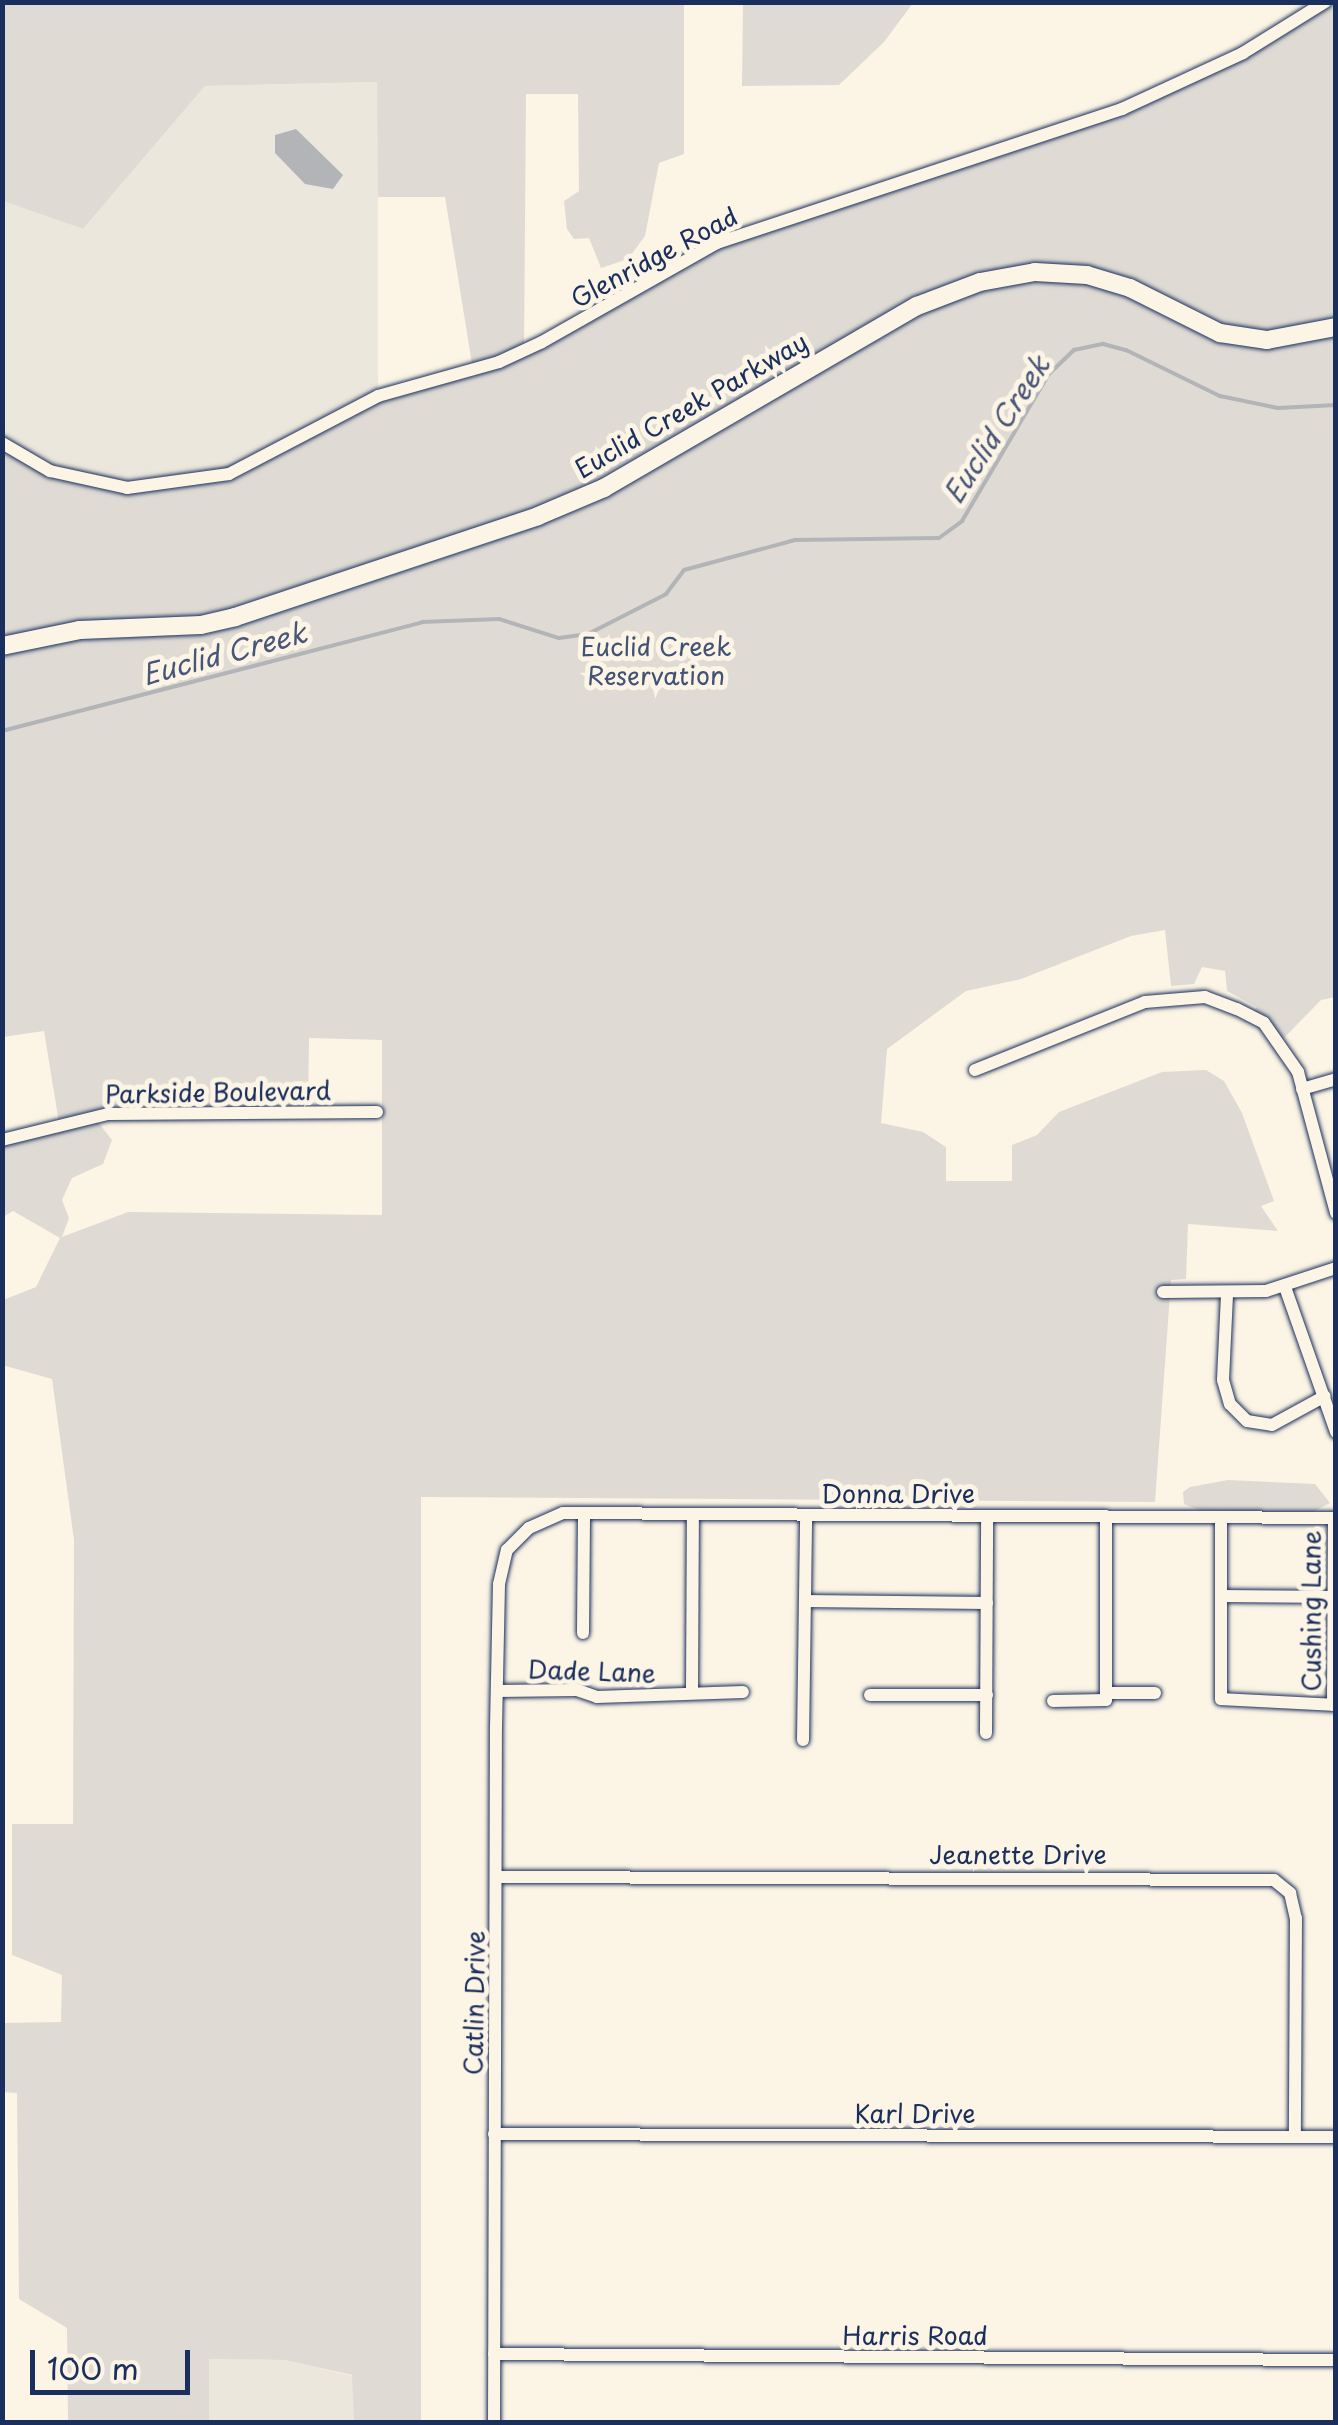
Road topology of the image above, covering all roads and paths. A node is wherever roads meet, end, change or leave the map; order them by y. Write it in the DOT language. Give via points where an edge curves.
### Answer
graph roads {
  1 [pos="1324,2"];
  2 [pos="1336,327"];
  3 [pos="2,442"];
  4 [pos="2,646"];
  5 [pos="976,1070"];
  6 [pos="1336,1079"];
  7 [pos="1302,1089"];
  8 [pos="377,1112"];
  9 [pos="2,1140"];
  10 [pos="1336,1213"];
  11 [pos="1336,1268"];
  12 [pos="1286,1287"];
  13 [pos="1163,1292"];
  14 [pos="1226,1295"];
  15 [pos="1325,1396"];
  16 [pos="1336,1432"];
  17 [pos="584,1514"];
  18 [pos="693,1515"];
  19 [pos="806,1515"];
  20 [pos="987,1516"];
  21 [pos="1106,1516"];
  22 [pos="1221,1518"];
  23 [pos="1335,1518"];
  24 [pos="499,1584"];
  25 [pos="1221,1596"];
  26 [pos="1333,1597"];
  27 [pos="805,1602"];
  28 [pos="987,1603"];
  29 [pos="583,1633"];
  30 [pos="497,1690"];
  31 [pos="692,1690"];
  32 [pos="743,1692"];
  33 [pos="1106,1694"];
  34 [pos="1155,1694"];
  35 [pos="870,1695"];
  36 [pos="987,1695"];
  37 [pos="1053,1701"];
  38 [pos="1334,1705"];
  39 [pos="986,1733"];
  40 [pos="803,1740"];
  41 [pos="498,1877"];
  42 [pos="494,2134"];
  43 [pos="1294,2137"];
  44 [pos="1336,2137"];
  45 [pos="494,2354"];
  46 [pos="1336,2360"];
  47 [pos="494,2422"];
  1 -- 3 [label="street, Glenridge Road" via="1243,53 1122,109 717,243 542,342 499,362 378,396 229,474 127,488 50,471"];
  2 -- 4 [label="street, Euclid Creek Parkway" via="1267,340 1220,332 1087,275 1034,272 980,282 884,323 604,488 538,516 234,617 47,634"];
  5 -- 7 [label="street" via="1145,1002 1205,997 1264,1023 1281,1041"];
  6 -- 7 [label="street"];
  7 -- 10 [label="street"];
  8 -- 9 [label="street, Parkside Boulevard" via="108,1114"];
  11 -- 12 [label="street"];
  12 -- 14 [label="street"];
  12 -- 15 [label="street"];
  13 -- 14 [label="street"];
  14 -- 15 [label="street" via="1223,1380 1230,1404 1248,1420 1272,1425"];
  15 -- 16 [label="street"];
  17 -- 18 [label="street, Donna Drive"];
  17 -- 24 [label="street, Donna Drive" via="563,1513 529,1528 507,1550"];
  17 -- 29 [label="street"];
  18 -- 19 [label="street, Donna Drive"];
  18 -- 31 [label="street"];
  19 -- 20 [label="street, Donna Drive"];
  19 -- 27 [label="street"];
  20 -- 21 [label="street, Donna Drive"];
  20 -- 28 [label="street"];
  21 -- 22 [label="street, Donna Drive"];
  21 -- 33 [label="street"];
  22 -- 23 [label="street, Donna Drive"];
  22 -- 25 [label="street"];
  23 -- 26 [label="street, Cushing Lane"];
  24 -- 30 [label="street, Catlin Drive"];
  25 -- 26 [label="street"];
  25 -- 38 [label="street" via="1221,1699"];
  26 -- 38 [label="street, Cushing Lane"];
  27 -- 28 [label="street"];
  27 -- 40 [label="street"];
  28 -- 36 [label="street"];
  30 -- 31 [label="street, Dade Lane" via="615,1697"];
  30 -- 41 [label="street, Catlin Drive"];
  31 -- 32 [label="street, Dade Lane"];
  33 -- 34 [label="street"];
  33 -- 37 [label="street" via="1106,1700"];
  35 -- 36 [label="street"];
  36 -- 39 [label="street"];
  41 -- 42 [label="street, Catlin Drive"];
  41 -- 43 [label="street, Jeanette Drive" via="1274,1880 1290,1893 1296,1918"];
  42 -- 43 [label="street, Karl Drive"];
  42 -- 45 [label="street, Catlin Drive"];
  43 -- 44 [label="street, Karl Drive"];
  45 -- 46 [label="street, Harris Road"];
  45 -- 47 [label="street, Catlin Drive"];
}
